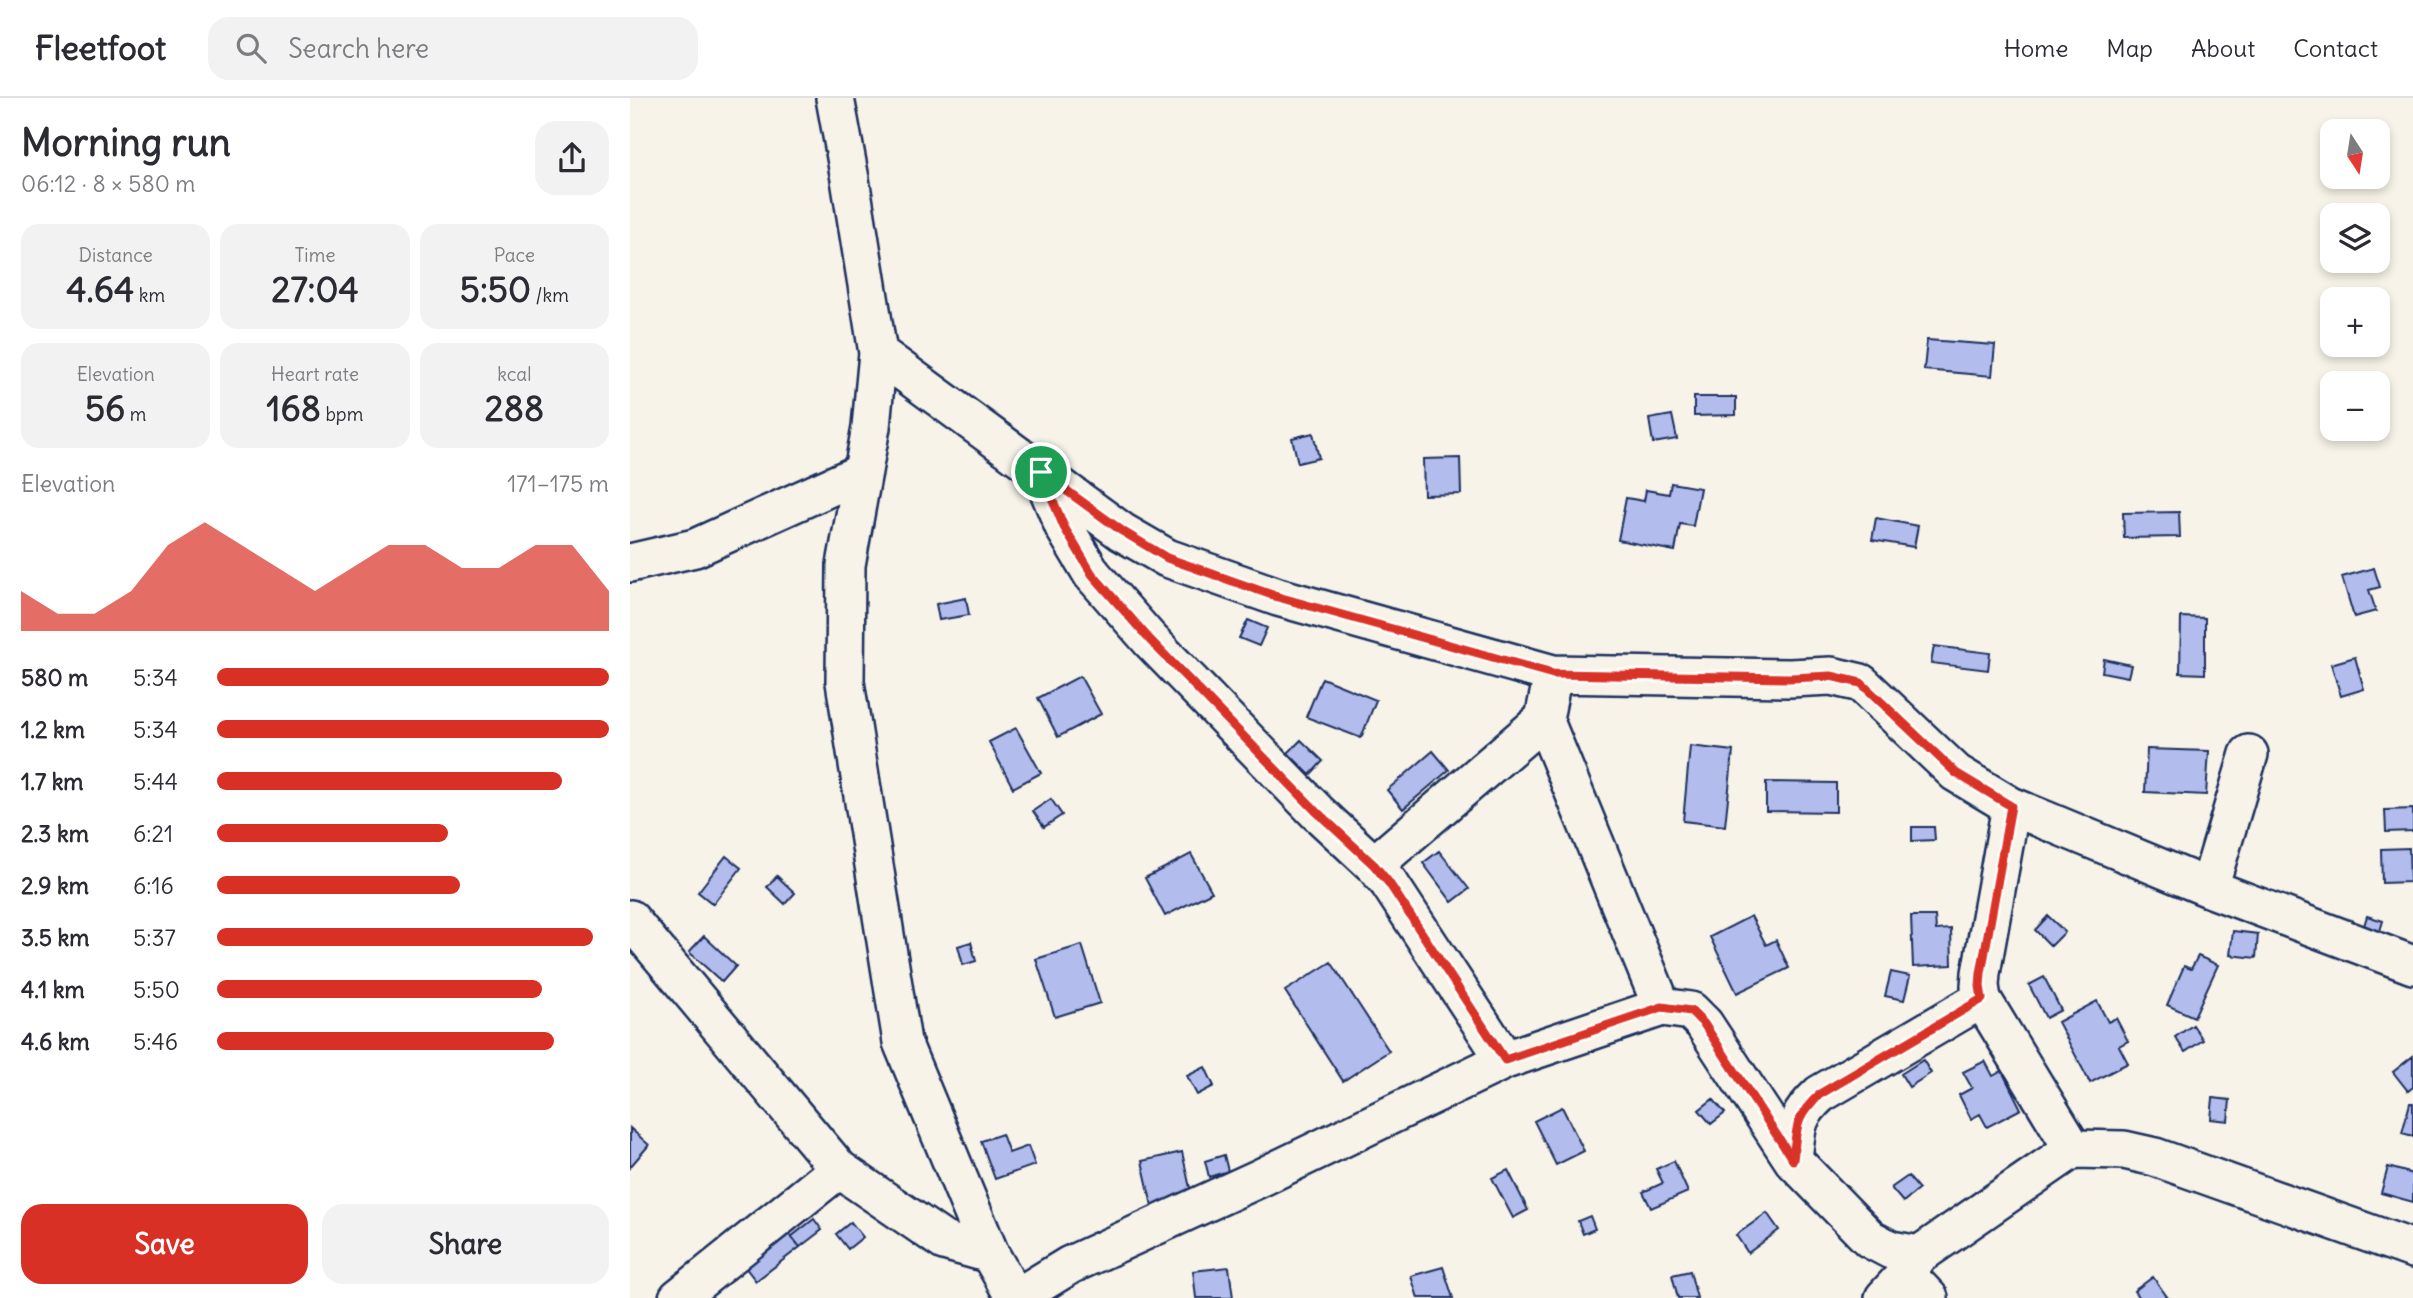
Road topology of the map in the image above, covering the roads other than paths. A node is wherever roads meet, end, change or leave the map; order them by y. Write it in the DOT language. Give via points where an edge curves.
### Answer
graph roads {
  1 [pos="835,98"];
  2 [pos="878,353"];
  3 [pos="863,472"];
  4 [pos="1041,472"];
  5 [pos="630,563"];
  6 [pos="1553,674"];
  7 [pos="1544,719"];
  8 [pos="2249,754"];
  9 [pos="2011,806"];
  10 [pos="1374,865"];
  11 [pos="2209,888"];
  12 [pos="630,919"];
  13 [pos="2413,965"];
  14 [pos="1982,999"];
  15 [pos="1662,1007"];
  16 [pos="1505,1060"];
  17 [pos="2073,1149"];
  18 [pos="1793,1160"];
  19 [pos="839,1169"];
  20 [pos="2413,1249"];
  21 [pos="990,1254"];
  22 [pos="1909,1281"];
  23 [pos="678,1298"];
  24 [pos="1016,1298"];
  1 -- 2 [label="street"];
  2 -- 3 [label="street"];
  2 -- 4 [label="street"];
  3 -- 5 [label="street" via="695,548"];
  3 -- 21 [label="street" via="846,565 845,682 902,1042"];
  4 -- 6 [label="street" via="1167,558 1278,597"];
  4 -- 10 [label="street" via="1064,527 1092,574 1150,640"];
  6 -- 7 [label="street"];
  6 -- 9 [label="street" via="1831,676 1861,683 1956,773"];
  7 -- 10 [label="street"];
  7 -- 15 [label="street"];
  8 -- 11 [label="street"];
  9 -- 11 [label="street"];
  9 -- 14 [label="street" via="1981,973"];
  10 -- 16 [label="street"];
  11 -- 13 [label="street"];
  12 -- 19 [label="street"];
  14 -- 17 [label="street"];
  14 -- 18 [label="street" via="1820,1094 1798,1122"];
  15 -- 16 [label="street"];
  15 -- 18 [label="street" via="1691,1011 1704,1024"];
  16 -- 24 [label="street" via="1070,1265"];
  17 -- 20 [label="street" via="2124,1150 2155,1157"];
  17 -- 22 [label="street"];
  18 -- 22 [label="street" via="1870,1239 1891,1250"];
  19 -- 21 [label="street" via="944,1241"];
  19 -- 23 [label="street"];
  21 -- 24 [label="street"];
}
